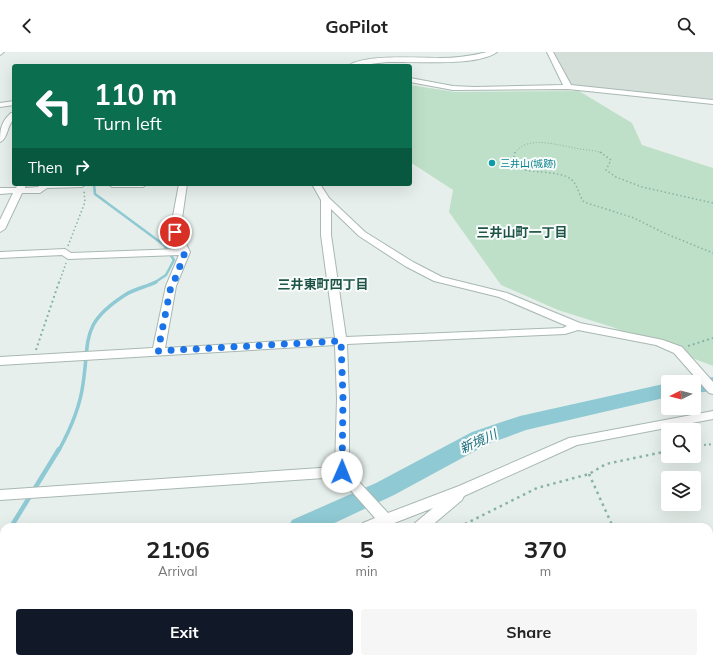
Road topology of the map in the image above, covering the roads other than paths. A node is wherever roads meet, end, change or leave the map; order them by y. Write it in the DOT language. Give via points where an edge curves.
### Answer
graph roads {
  1 [pos="494,52"];
  2 [pos="550,52"];
  3 [pos="373,56"];
  4 [pos="362,63"];
  5 [pos="358,64"];
  6 [pos="412,80"];
  7 [pos="568,86"];
  8 [pos="713,102"];
  9 [pos="0,104"];
  10 [pos="12,110"];
  11 [pos="12,111"];
  12 [pos="12,112"];
  13 [pos="0,121"];
  14 [pos="0,140"];
  15 [pos="44,186"];
  16 [pos="64,186"];
  17 [pos="184,186"];
  18 [pos="317,186"];
  19 [pos="20,187"];
  20 [pos="83,187"];
  21 [pos="0,191"];
  22 [pos="326,200"];
  23 [pos="0,228"];
  24 [pos="185,252"];
  25 [pos="0,255"];
  26 [pos="577,326"];
  27 [pos="341,341"];
  28 [pos="158,351"];
  29 [pos="0,361"];
  30 [pos="713,390"];
  31 [pos="713,415"];
  32 [pos="344,475"];
  33 [pos="464,490"];
  34 [pos="0,495"];
  35 [pos="381,517"];
  36 [pos="373,523"];
  37 [pos="425,523"];
  1 -- 4 [label="street" via="468,58 398,59"];
  2 -- 7 [label="street"];
  3 -- 4 [label="street"];
  4 -- 5 [label="street"];
  6 -- 7 [label="street" via="474,89"];
  7 -- 8 [label="street"];
  9 -- 10 [label="street"];
  11 -- 13 [label="street"];
  12 -- 14 [label="street"];
  15 -- 19 [label="street" via="40,190"];
  16 -- 20 [label="street"];
  17 -- 24 [label="street" via="175,232"];
  18 -- 22 [label="street"];
  19 -- 21 [label="street"];
  19 -- 23 [label="street"];
  22 -- 26 [label="street" via="362,234 438,279 504,295"];
  22 -- 27 [label="street" via="326,235"];
  24 -- 25 [label="street"];
  24 -- 28 [label="street" via="171,286"];
  26 -- 27 [label="street" via="565,331"];
  26 -- 30 [label="street" via="659,342 678,350"];
  27 -- 28 [label="street"];
  27 -- 32 [label="street"];
  28 -- 29 [label="street"];
  31 -- 33 [label="street" via="574,441"];
  32 -- 34 [label="street"];
  32 -- 35 [label="street"];
  33 -- 35 [label="street"];
  33 -- 37 [label="street"];
  35 -- 36 [label="street"];
}
